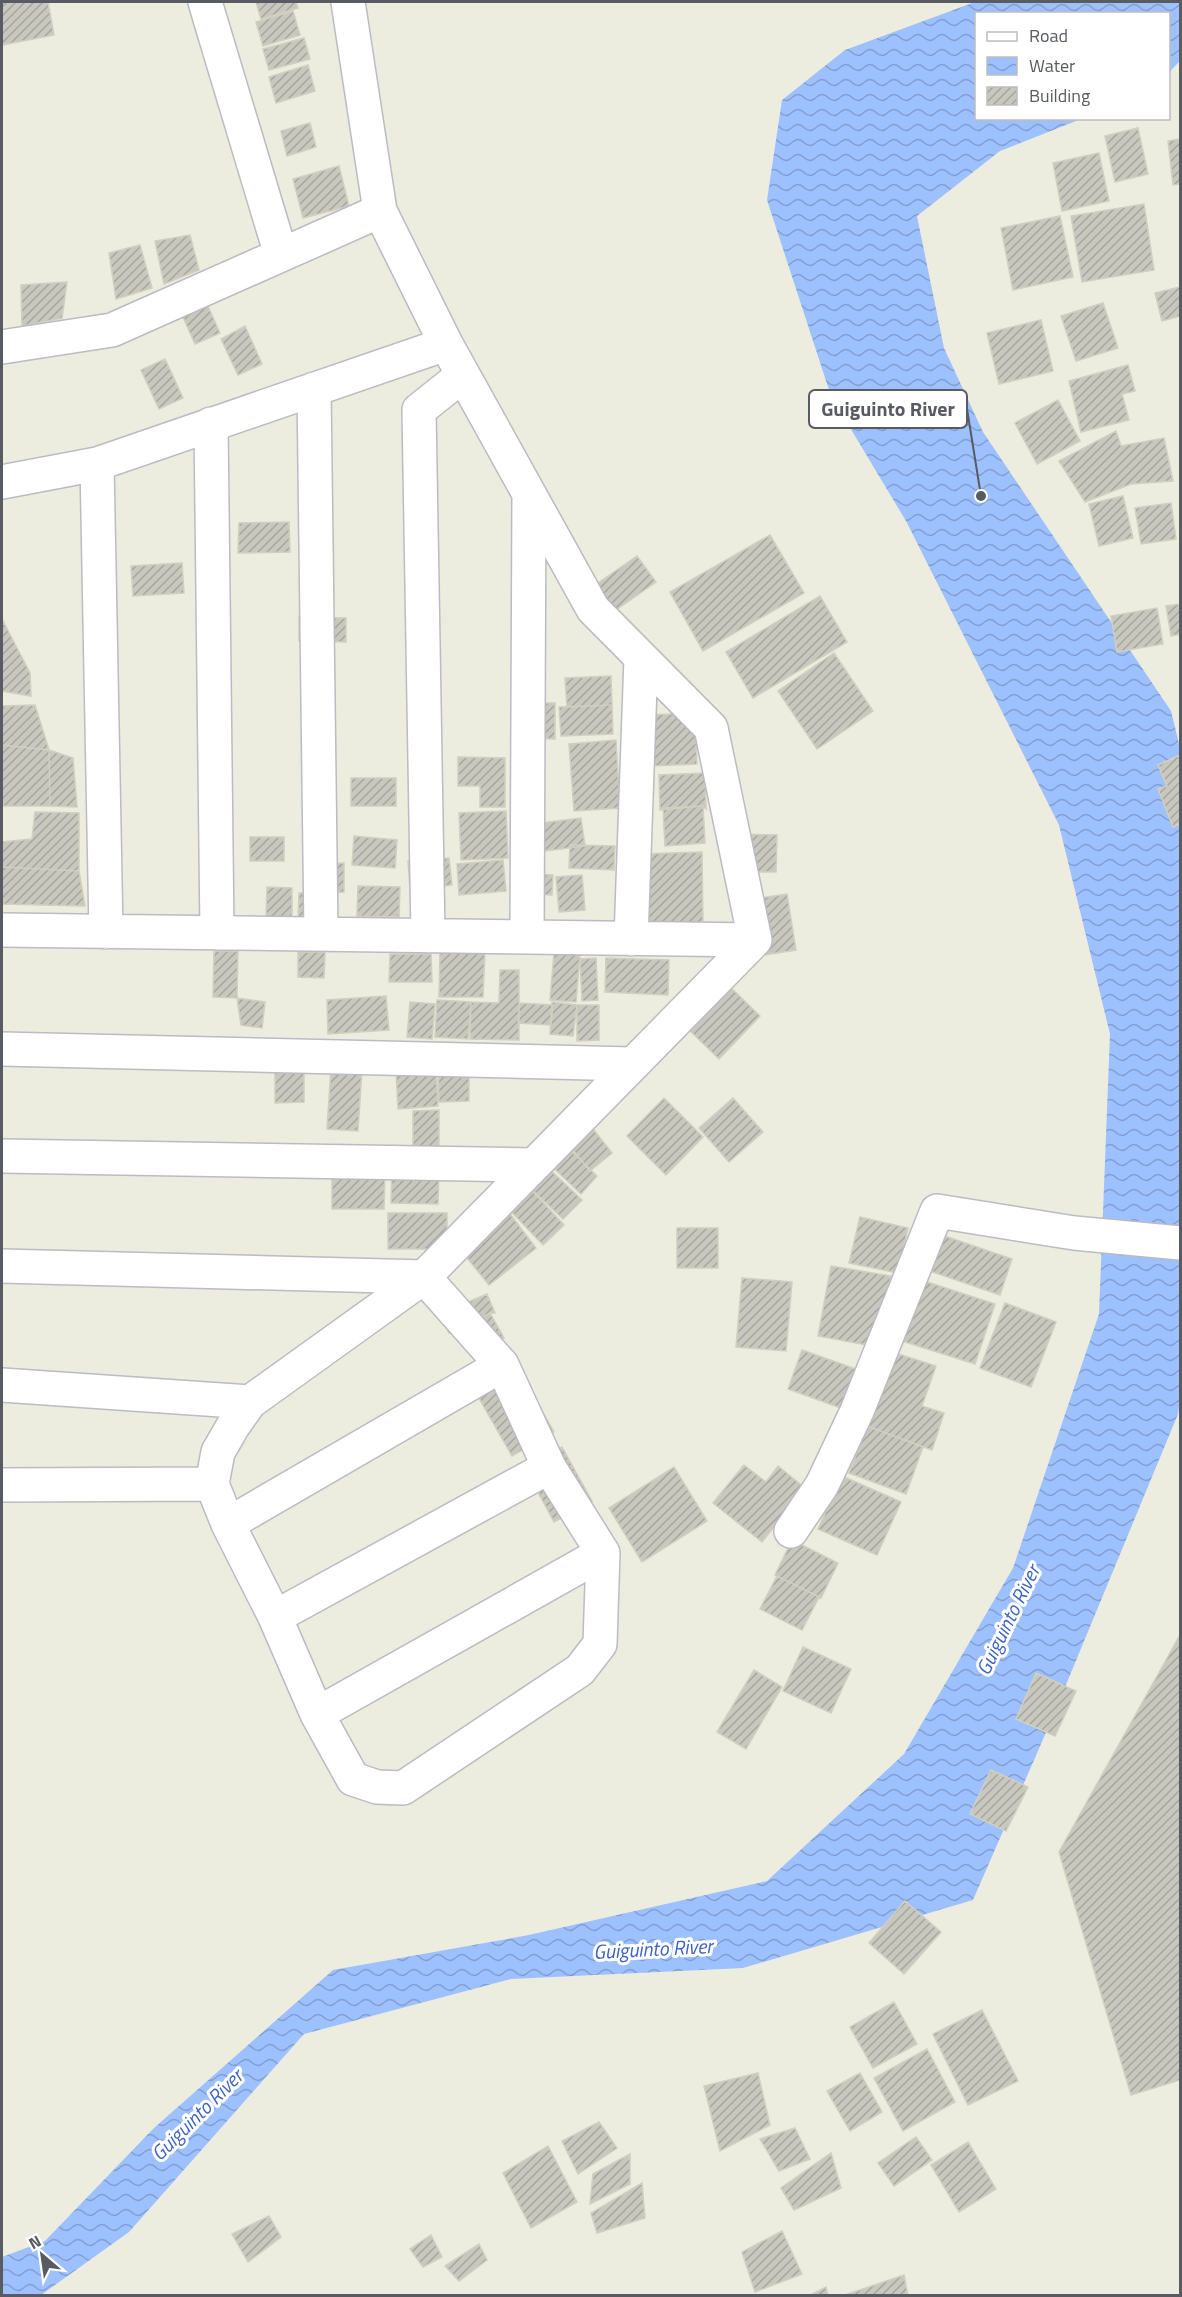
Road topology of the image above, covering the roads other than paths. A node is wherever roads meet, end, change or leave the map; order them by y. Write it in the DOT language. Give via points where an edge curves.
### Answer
graph roads {
  1 [pos="205,2"];
  2 [pos="348,2"];
  3 [pos="380,211"];
  4 [pos="280,255"];
  5 [pos="446,344"];
  6 [pos="2,347"];
  7 [pos="463,375"];
  8 [pos="314,389"];
  9 [pos="211,424"];
  10 [pos="97,464"];
  11 [pos="2,482"];
  12 [pos="529,493"];
  13 [pos="641,658"];
  14 [pos="2,930"];
  15 [pos="106,932"];
  16 [pos="217,933"];
  17 [pos="321,934"];
  18 [pos="428,936"];
  19 [pos="527,937"];
  20 [pos="631,939"];
  21 [pos="755,940"];
  22 [pos="2,1049"];
  23 [pos="632,1064"];
  24 [pos="2,1156"];
  25 [pos="532,1165"];
  26 [pos="1180,1243"];
  27 [pos="2,1266"];
  28 [pos="424,1277"];
  29 [pos="502,1365"];
  30 [pos="2,1385"];
  31 [pos="250,1402"];
  32 [pos="549,1467"];
  33 [pos="212,1484"];
  34 [pos="2,1485"];
  35 [pos="228,1524"];
  36 [pos="791,1531"];
  37 [pos="603,1553"];
  38 [pos="275,1617"];
  39 [pos="317,1714"];
  1 -- 4 [label="street"];
  2 -- 3 [label="street"];
  3 -- 4 [label="street"];
  3 -- 5 [label="street"];
  4 -- 6 [label="street" via="112,330"];
  5 -- 7 [label="street"];
  5 -- 8 [label="street"];
  7 -- 12 [label="street"];
  7 -- 18 [label="street" via="419,410"];
  8 -- 9 [label="street"];
  8 -- 17 [label="street"];
  9 -- 10 [label="street"];
  9 -- 16 [label="street"];
  10 -- 11 [label="street"];
  10 -- 15 [label="street"];
  12 -- 13 [label="street" via="593,609"];
  12 -- 19 [label="street"];
  13 -- 20 [label="street"];
  13 -- 21 [label="street" via="711,728"];
  14 -- 15 [label="street"];
  15 -- 16 [label="street"];
  16 -- 17 [label="street"];
  17 -- 18 [label="street"];
  18 -- 19 [label="street"];
  19 -- 20 [label="street"];
  20 -- 21 [label="street"];
  21 -- 23 [label="street"];
  22 -- 23 [label="street"];
  23 -- 25 [label="street"];
  24 -- 25 [label="street"];
  25 -- 28 [label="street"];
  26 -- 36 [label="street" via="1074,1233 937,1211 857,1411 822,1485"];
  27 -- 28 [label="street"];
  28 -- 29 [label="street"];
  28 -- 31 [label="street"];
  29 -- 32 [label="street"];
  29 -- 35 [label="street"];
  30 -- 31 [label="street"];
  31 -- 33 [label="street" via="218,1452"];
  32 -- 37 [label="street"];
  32 -- 38 [label="street"];
  33 -- 34 [label="street"];
  33 -- 35 [label="street"];
  35 -- 38 [label="street"];
  37 -- 39 [label="street"];
  37 -- 39 [label="street" via="600,1644 579,1670 403,1788 377,1787 353,1779"];
  38 -- 39 [label="street"];
}
